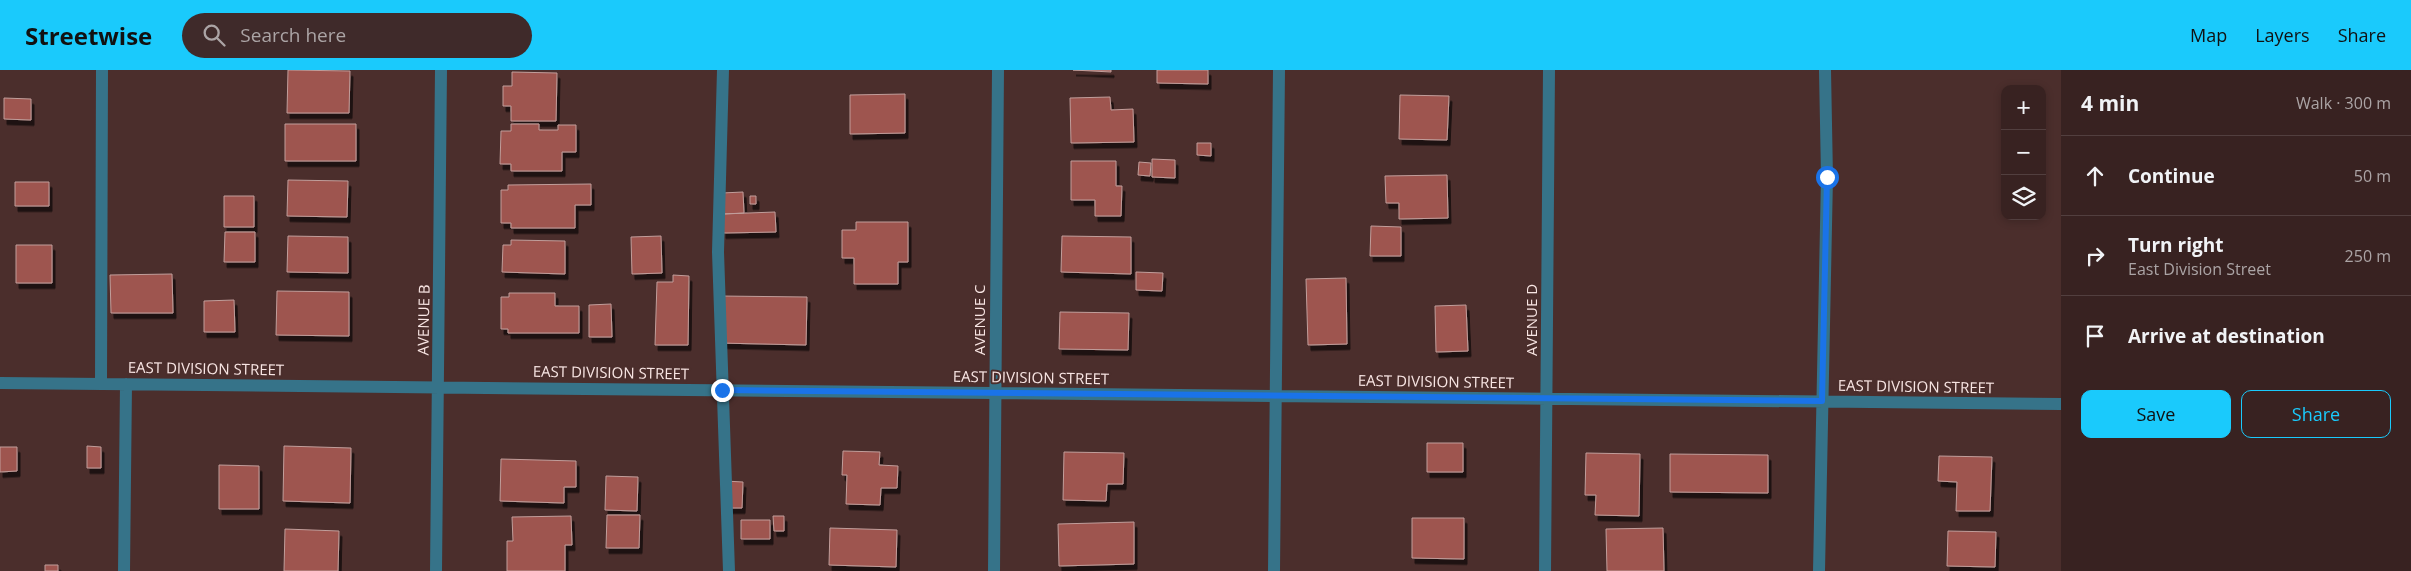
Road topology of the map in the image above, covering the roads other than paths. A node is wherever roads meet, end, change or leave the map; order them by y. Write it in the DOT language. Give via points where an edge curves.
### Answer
graph roads {
  1 [pos="102,70"];
  2 [pos="441,70"];
  3 [pos="722,70"];
  4 [pos="998,70"];
  5 [pos="1279,70"];
  6 [pos="1549,70"];
  7 [pos="1824,70"];
  8 [pos="0,382"];
  9 [pos="101,384"];
  10 [pos="126,384"];
  11 [pos="438,387"];
  12 [pos="722,390"];
  13 [pos="995,393"];
  14 [pos="1277,396"];
  15 [pos="1546,399"];
  16 [pos="1822,401"];
  17 [pos="2061,404"];
  18 [pos="124,571"];
  19 [pos="436,571"];
  20 [pos="729,571"];
  21 [pos="994,571"];
  22 [pos="1274,571"];
  23 [pos="1545,571"];
  24 [pos="1819,571"];
  1 -- 9 [label="street"];
  2 -- 11 [label="street, AVENUE B"];
  3 -- 12 [label="street" via="718,252"];
  4 -- 13 [label="street, AVENUE C"];
  5 -- 14 [label="street"];
  6 -- 15 [label="street, AVENUE D"];
  7 -- 16 [label="street" via="1827,177"];
  8 -- 9 [label="street, EAST DIVISION STREET"];
  9 -- 10 [label="street, EAST DIVISION STREET"];
  10 -- 11 [label="street, EAST DIVISION STREET"];
  10 -- 18 [label="street"];
  11 -- 12 [label="street, EAST DIVISION STREET"];
  11 -- 19 [label="street, AVENUE B"];
  12 -- 13 [label="street, EAST DIVISION STREET"];
  12 -- 20 [label="street"];
  13 -- 14 [label="street, EAST DIVISION STREET"];
  13 -- 21 [label="street, AVENUE C"];
  14 -- 15 [label="street, EAST DIVISION STREET"];
  14 -- 22 [label="street"];
  15 -- 16 [label="street, EAST DIVISION STREET"];
  15 -- 23 [label="street, AVENUE D"];
  16 -- 17 [label="street, EAST DIVISION STREET"];
  16 -- 24 [label="street"];
}
